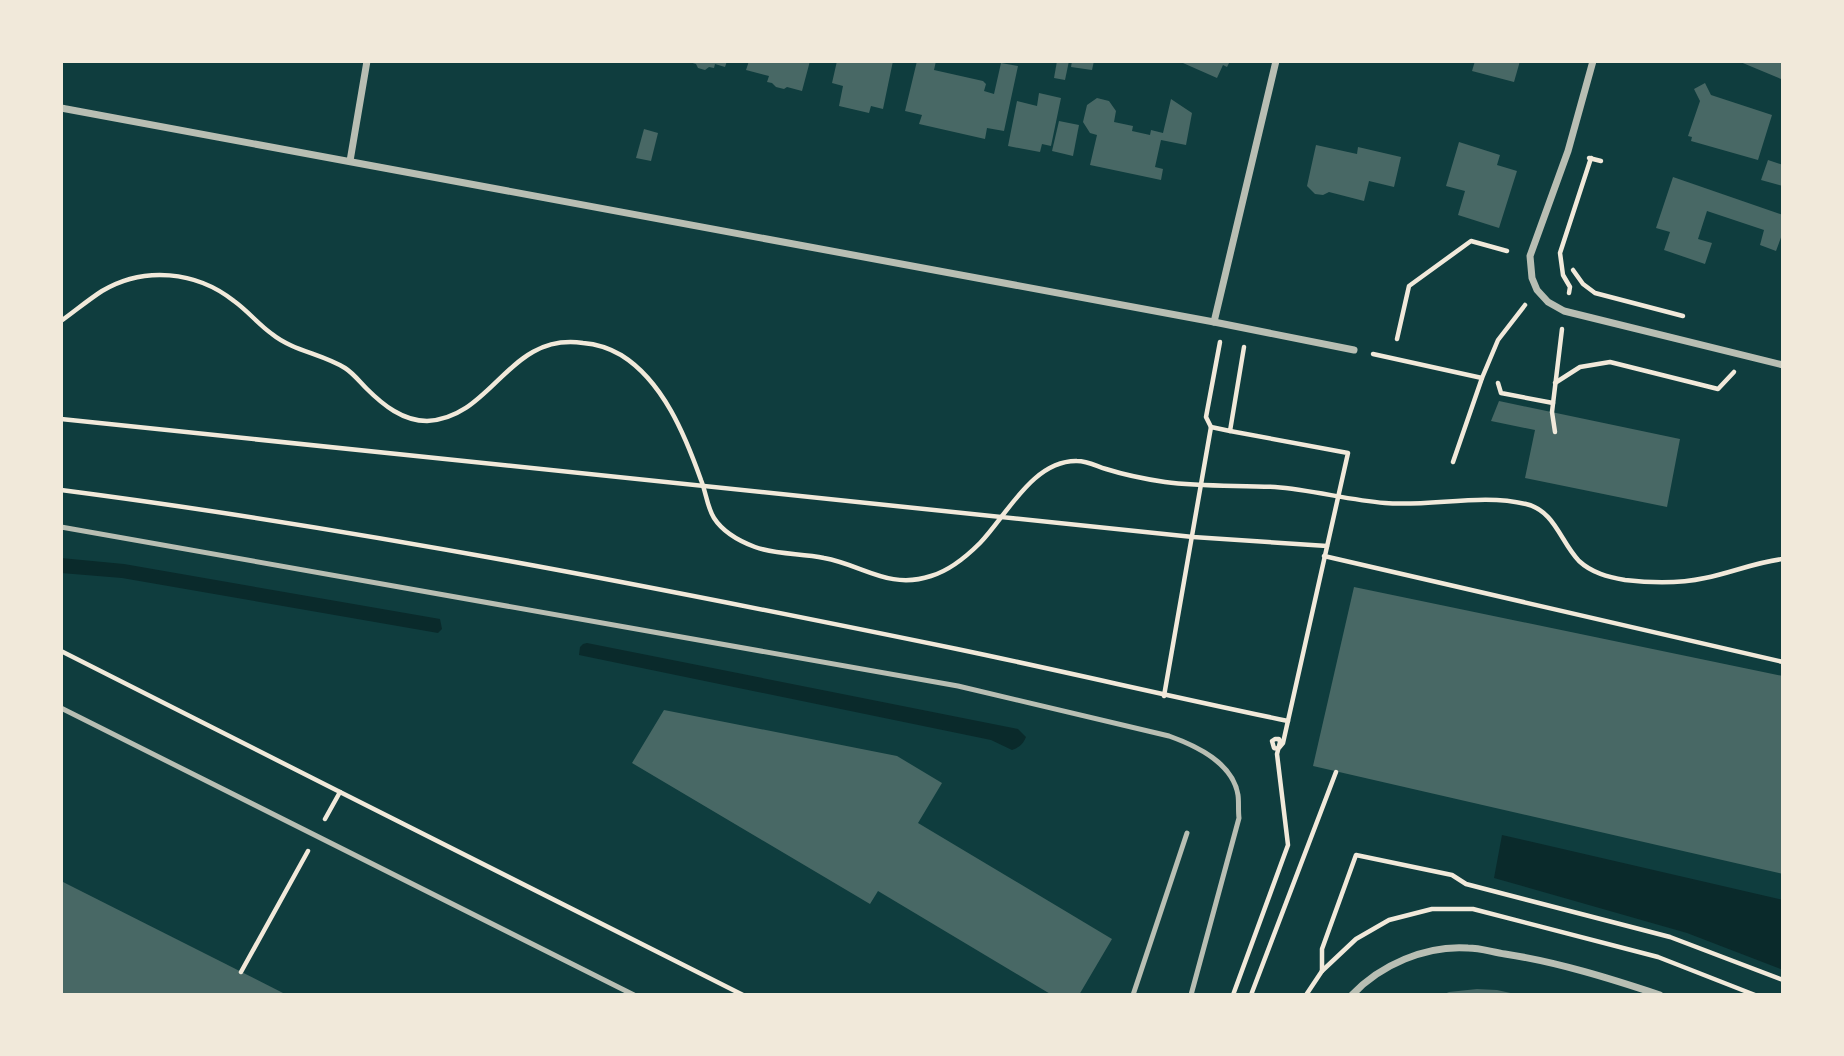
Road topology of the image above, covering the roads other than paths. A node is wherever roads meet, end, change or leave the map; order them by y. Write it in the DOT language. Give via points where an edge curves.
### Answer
graph roads {
  1 [pos="367,61"];
  2 [pos="1276,61"];
  3 [pos="1593,61"];
  4 [pos="61,108"];
  5 [pos="350,161"];
  6 [pos="1214,322"];
  7 [pos="1354,350"];
  8 [pos="1783,365"];
  9 [pos="61,527"];
  10 [pos="61,708"];
  11 [pos="1187,833"];
  12 [pos="634,995"];
  13 [pos="1133,995"];
  14 [pos="1191,995"];
  15 [pos="1352,995"];
  16 [pos="1660,995"];
  1 -- 5 [label="street"];
  2 -- 6 [label="street"];
  3 -- 8 [label="street" via="1568,151 1530,257 1537,290 1564,311"];
  4 -- 5 [label="street"];
  5 -- 6 [label="street"];
  6 -- 7 [label="street"];
  9 -- 14 [label="lane" via="958,686 1184,741 1228,771 1238,794 1239,818"];
  10 -- 12 [label="lane"];
  11 -- 13 [label="lane"];
  15 -- 16 [label="street" via="1365,981 1397,962 1434,950 1466,947 1535,959"];
}
